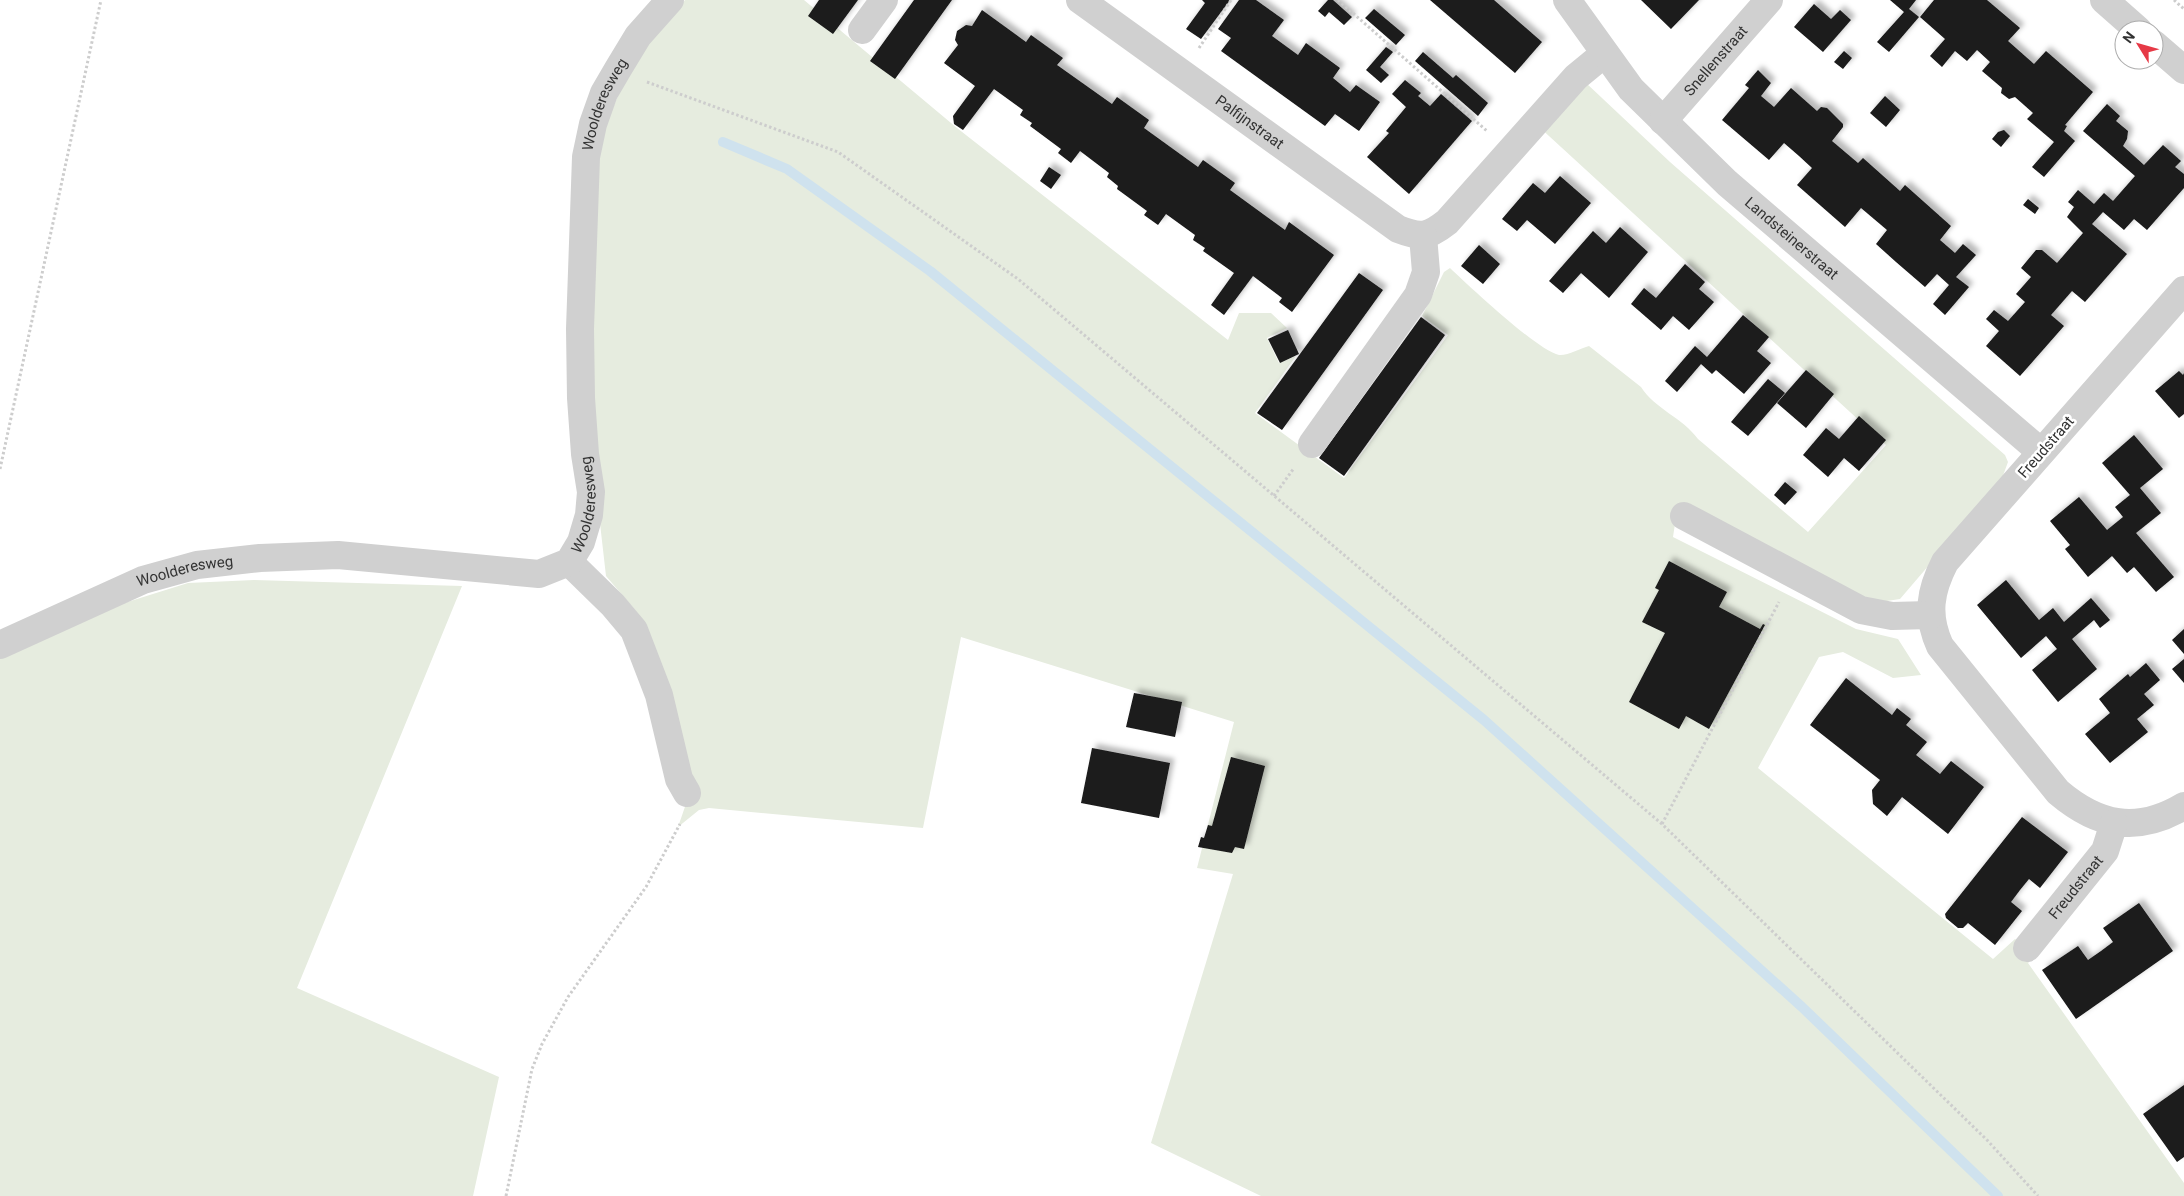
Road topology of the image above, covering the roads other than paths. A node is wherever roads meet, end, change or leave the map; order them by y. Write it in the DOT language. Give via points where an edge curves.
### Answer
graph roads {
  1 [pos="670,0"];
  2 [pos="884,0"];
  3 [pos="1080,0"];
  4 [pos="1567,0"];
  5 [pos="1769,0"];
  6 [pos="2104,0"];
  7 [pos="2127,20"];
  8 [pos="862,30"];
  9 [pos="2164,53"];
  10 [pos="1604,54"];
  11 [pos="2184,70"];
  12 [pos="1663,121"];
  13 [pos="1423,236"];
  14 [pos="2184,290"];
  15 [pos="1312,444"];
  16 [pos="2041,452"];
  17 [pos="1684,516"];
  18 [pos="569,562"];
  19 [pos="1930,615"];
  20 [pos="0,645"];
  21 [pos="687,792"];
  22 [pos="2184,806"];
  23 [pos="2114,823"];
  24 [pos="2027,948"];
  1 -- 18 [label="street, Woolderesweg" via="638,36 604,93 586,157 580,348 585,454 591,492 589,515"];
  2 -- 8 [label="street"];
  3 -- 13 [label="street, Palfijnstraat" via="1398,229"];
  4 -- 10 [label="street, Landsteinerstraat"];
  5 -- 12 [label="street, Snellenstraat"];
  6 -- 7 [label="street"];
  9 -- 11 [label="street"];
  10 -- 12 [label="street, Landsteinerstraat" via="1631,89"];
  10 -- 13 [label="street" via="1576,77 1447,222 1434,233"];
  12 -- 16 [label="street, Landsteinerstraat" via="1727,184"];
  13 -- 15 [label="street" via="1426,272 1418,295"];
  14 -- 16 [label="street, Freudstraat"];
  16 -- 19 [label="street, Freudstraat" via="1945,562 1936,579"];
  17 -- 19 [label="street" via="1861,610 1892,616"];
  18 -- 20 [label="street, Woolderesweg" via="539,574 338,555 260,558 197,565 143,580"];
  18 -- 21 [label="street" via="634,630 659,695 679,779"];
  19 -- 23 [label="street, Freudstraat" via="1940,646 2058,792 2089,814"];
  22 -- 23 [label="street, Freudstraat" via="2143,823"];
  23 -- 24 [label="street, Freudstraat" via="2105,851"];
}
